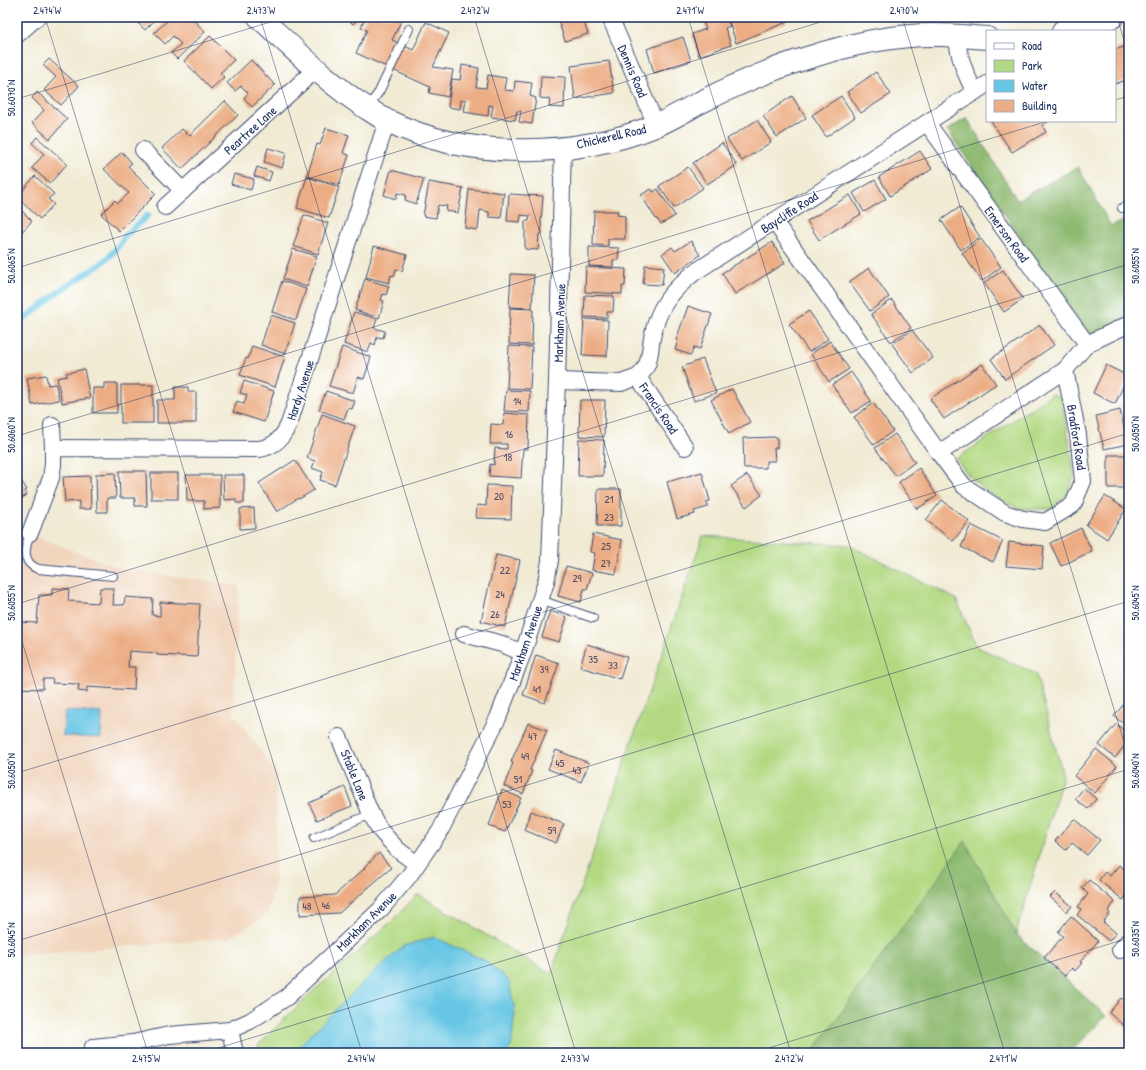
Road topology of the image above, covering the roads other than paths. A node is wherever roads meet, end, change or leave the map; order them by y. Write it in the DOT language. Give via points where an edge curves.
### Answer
graph roads {
  1 [pos="37,17"];
  2 [pos="259,17"];
  3 [pos="610,17"];
  4 [pos="1112,17"];
  5 [pos="409,29"];
  6 [pos="1068,30"];
  7 [pos="17,35"];
  8 [pos="957,36"];
  9 [pos="986,38"];
  10 [pos="316,69"];
  11 [pos="981,88"];
  12 [pos="367,108"];
  13 [pos="387,121"];
  14 [pos="927,123"];
  15 [pos="656,125"];
  16 [pos="563,147"];
  17 [pos="144,150"];
  18 [pos="183,191"];
  19 [pos="165,208"];
  20 [pos="774,221"];
  21 [pos="1129,324"];
  22 [pos="1087,344"];
  23 [pos="1066,370"];
  24 [pos="638,377"];
  25 [pos="557,381"];
  26 [pos="52,425"];
  27 [pos="685,447"];
  28 [pos="53,448"];
  29 [pos="938,453"];
  30 [pos="30,533"];
  31 [pos="113,576"];
  32 [pos="540,600"];
  33 [pos="593,618"];
  34 [pos="464,634"];
  35 [pos="523,653"];
  36 [pos="340,737"];
  37 [pos="371,814"];
  38 [pos="314,838"];
  39 [pos="417,864"];
  40 [pos="230,1030"];
  41 [pos="91,1053"];
  42 [pos="235,1053"];
  1 -- 7 [label="street"];
  2 -- 10 [label="main road, Chickerell Road"];
  3 -- 15 [label="street, Dennis Road"];
  4 -- 6 [label="main road"];
  5 -- 12 [label="lane" via="378,92"];
  8 -- 9 [label="main road, Chickerell Road"];
  8 -- 11 [label="street" via="958,50 968,79"];
  8 -- 15 [label="main road, Chickerell Road" via="924,35 882,39 807,57 755,77"];
  10 -- 12 [label="main road, Chickerell Road" via="350,98"];
  10 -- 18 [label="street, Peartree Lane"];
  11 -- 14 [label="street, Baycliffe Road"];
  12 -- 13 [label="main road, Chickerell Road"];
  13 -- 16 [label="main road, Chickerell Road" via="436,138 474,146 512,150"];
  13 -- 28 [label="street, Hardy Avenue" via="289,424 282,438 271,446 259,449"];
  14 -- 20 [label="street, Baycliffe Road"];
  14 -- 22 [label="street, Emerson Road"];
  15 -- 16 [label="main road, Chickerell Road" via="626,136"];
  16 -- 25 [label="street, Markham Avenue"];
  17 -- 18 [label="street"];
  18 -- 19 [label="street, Peartree Lane"];
  20 -- 24 [label="street, Baycliffe Road" via="695,272 670,294 656,325 647,366"];
  20 -- 29 [label="street, Bradford Road"];
  21 -- 22 [label="street"];
  22 -- 23 [label="street"];
  23 -- 29 [label="street"];
  23 -- 29 [label="street, Bradford Road" via="1078,435 1083,481 1073,505 1044,522 1023,520 1005,513 964,486"];
  24 -- 25 [label="street, Francis Road" via="621,383"];
  24 -- 27 [label="street, Francis Road"];
  25 -- 32 [label="street, Markham Avenue" via="550,561"];
  26 -- 28 [label="street"];
  28 -- 30 [label="street" via="51,478"];
  30 -- 31 [label="lane" via="25,548 32,566 38,569"];
  32 -- 33 [label="lane"];
  32 -- 35 [label="street, Markham Avenue"];
  34 -- 35 [label="street" via="502,644"];
  35 -- 39 [label="street, Markham Avenue" via="498,718 440,831"];
  36 -- 37 [label="street, Stable Lane"];
  37 -- 38 [label="lane, Stable Lane"];
  37 -- 39 [label="street, Stable Lane" via="380,830 398,850"];
  39 -- 40 [label="street, Markham Avenue" via="381,909 287,997 250,1021"];
  40 -- 41 [label="street, Markham Avenue" via="169,1035 133,1043 93,1047"];
  40 -- 42 [label="street"];
}
